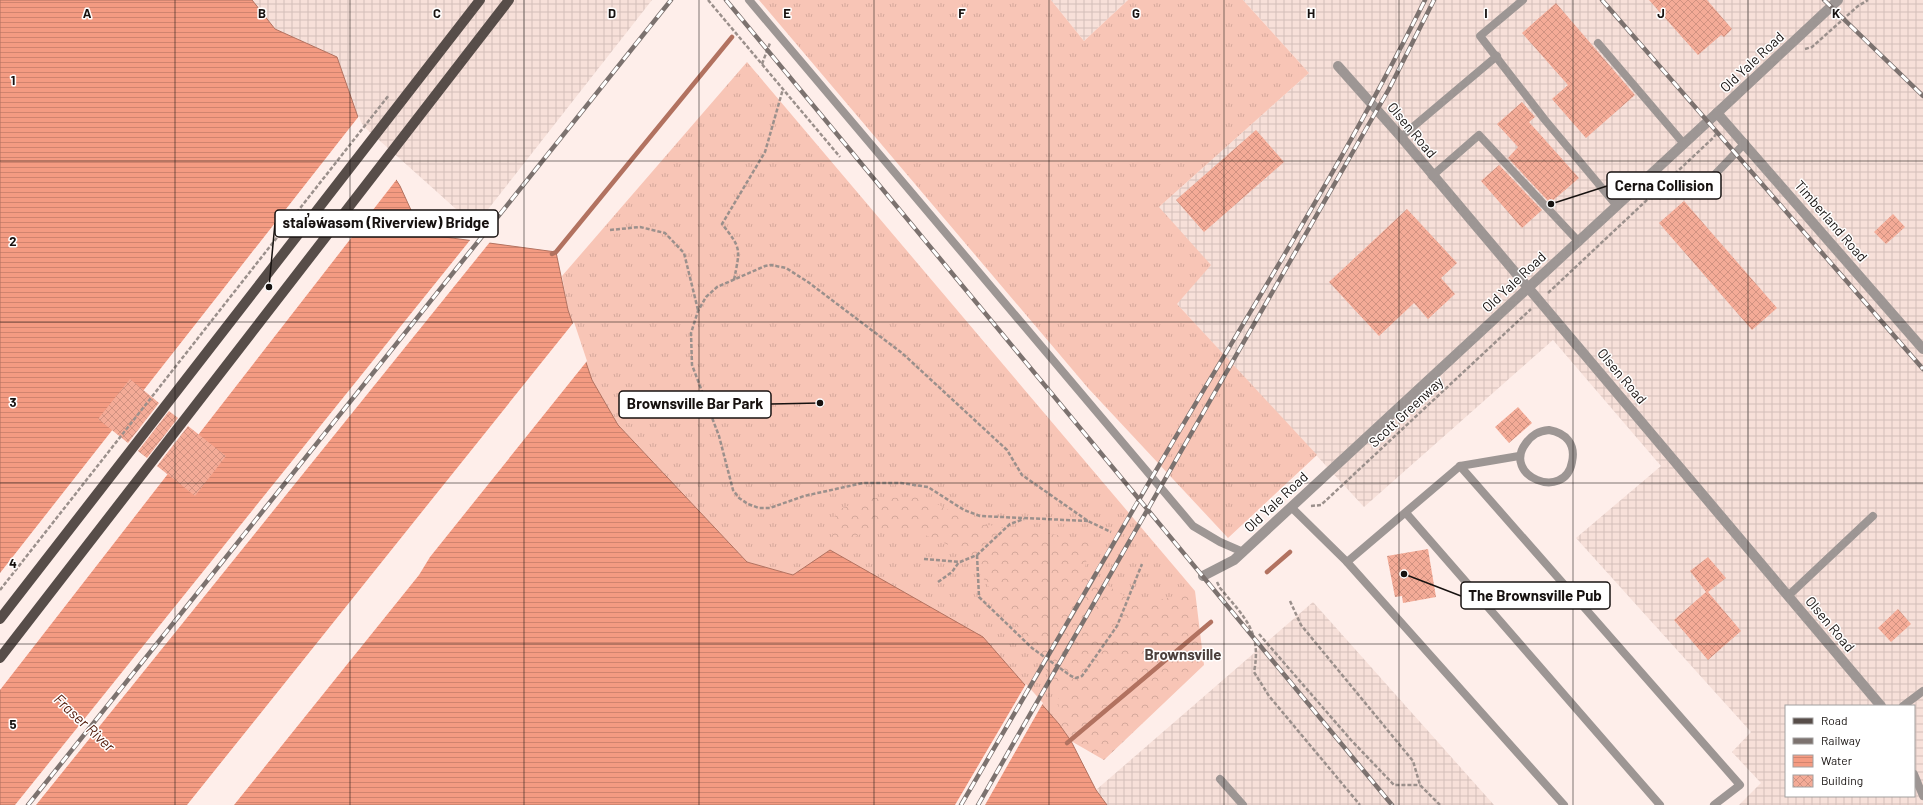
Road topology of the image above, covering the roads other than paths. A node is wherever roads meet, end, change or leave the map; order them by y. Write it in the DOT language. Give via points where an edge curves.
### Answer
graph roads {
  1 [pos="480,0"];
  2 [pos="509,0"];
  3 [pos="749,0"];
  4 [pos="1523,0"];
  5 [pos="1838,0"];
  6 [pos="1598,43"];
  7 [pos="1497,56"];
  8 [pos="1338,66"];
  9 [pos="1718,113"];
  10 [pos="1401,137"];
  11 [pos="1684,144"];
  12 [pos="1745,144"];
  13 [pos="1432,176"];
  14 [pos="1701,189"];
  15 [pos="1617,206"];
  16 [pos="1579,242"];
  17 [pos="1528,288"];
  18 [pos="1923,349"];
  19 [pos="1519,456"];
  20 [pos="1460,466"];
  21 [pos="1291,507"];
  22 [pos="1406,512"];
  23 [pos="1873,516"];
  24 [pos="1243,552"];
  25 [pos="1347,562"];
  26 [pos="1203,576"];
  27 [pos="1788,596"];
  28 [pos="0,618"];
  29 [pos="0,658"];
  30 [pos="1923,691"];
  31 [pos="1880,705"];
  32 [pos="1904,705"];
  33 [pos="1915,776"];
  34 [pos="1220,779"];
  35 [pos="1923,796"];
  36 [pos="1243,805"];
  37 [pos="1564,805"];
  38 [pos="1660,805"];
  39 [pos="1714,805"];
  1 -- 28 [label="main road"];
  2 -- 29 [label="main road"];
  3 -- 24 [label="lane" via="1194,526"];
  4 -- 7 [label="lane" via="1480,36"];
  5 -- 9 [label="street, Old Yale Road"];
  6 -- 11 [label="lane"];
  7 -- 10 [label="lane"];
  7 -- 15 [label="lane" via="1545,120"];
  8 -- 10 [label="street, Olsen Road"];
  9 -- 11 [label="street, Old Yale Road"];
  9 -- 12 [label="street, Timberland Road"];
  10 -- 13 [label="street, Olsen Road"];
  11 -- 15 [label="street, Old Yale Road"];
  12 -- 14 [label="lane"];
  12 -- 18 [label="street, Timberland Road"];
  13 -- 16 [label="lane" via="1479,135"];
  13 -- 17 [label="street, Olsen Road"];
  15 -- 16 [label="street, Old Yale Road"];
  16 -- 17 [label="street, Old Yale Road"];
  17 -- 21 [label="street, Old Yale Road"];
  17 -- 27 [label="street, Olsen Road"];
  19 -- 19 [label="lane" via="1530,438 1539,431 1558,432 1572,444 1572,464 1568,474 1554,482 1534,480 1521,466"];
  19 -- 20 [label="lane"];
  20 -- 22 [label="lane"];
  20 -- 39 [label="lane" via="1740,785"];
  21 -- 24 [label="street, Old Yale Road"];
  21 -- 25 [label="lane"];
  22 -- 25 [label="lane"];
  22 -- 38 [label="lane"];
  23 -- 27 [label="lane"];
  24 -- 26 [label="street, Old Yale Road" via="1234,560"];
  25 -- 37 [label="lane"];
  27 -- 31 [label="street, Olsen Road"];
  30 -- 32 [label="lane"];
  33 -- 35 [label="lane"];
  34 -- 36 [label="lane"];
}
